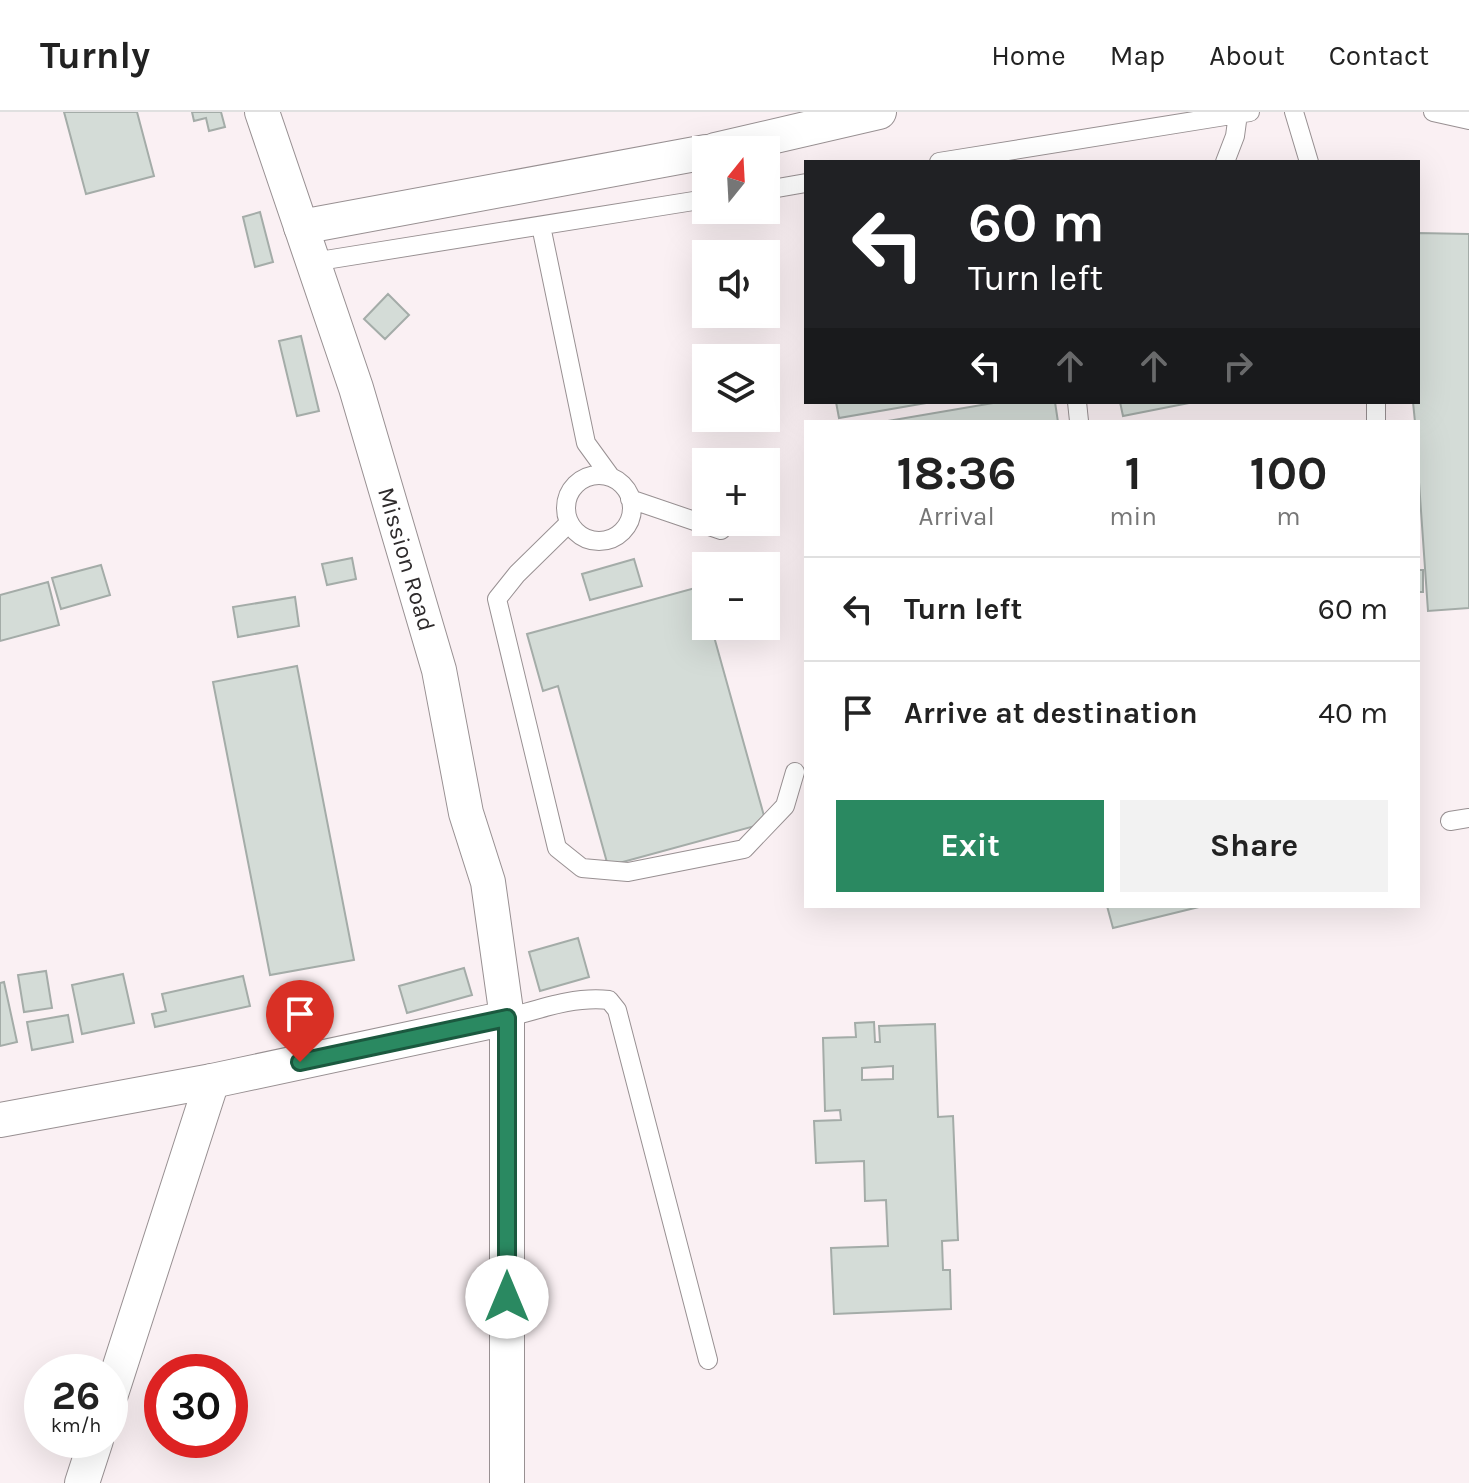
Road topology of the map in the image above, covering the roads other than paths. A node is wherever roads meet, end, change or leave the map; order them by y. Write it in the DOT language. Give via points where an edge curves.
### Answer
graph roads {
  1 [pos="262,112"];
  2 [pos="879,112"];
  3 [pos="1294,112"];
  4 [pos="1433,112"];
  5 [pos="1244,113"];
  6 [pos="1469,120"];
  7 [pos="775,136"];
  8 [pos="1045,154"];
  9 [pos="692,155"];
  10 [pos="966,160"];
  11 [pos="1226,160"];
  12 [pos="1308,160"];
  13 [pos="804,183"];
  14 [pos="780,188"];
  15 [pos="692,201"];
  16 [pos="541,226"];
  17 [pos="301,227"];
  18 [pos="313,262"];
  19 [pos="586,443"];
  20 [pos="610,476"];
  21 [pos="578,482"];
  22 [pos="630,499"];
  23 [pos="692,520"];
  24 [pos="569,523"];
  25 [pos="795,772"];
  26 [pos="1469,818"];
  27 [pos="1450,821"];
  28 [pos="507,1018"];
  29 [pos="212,1081"];
  30 [pos="0,1120"];
  31 [pos="124,1354"];
  32 [pos="708,1360"];
  33 [pos="90,1458"];
  34 [pos="82,1483"];
  35 [pos="507,1483"];
  1 -- 17 [label="street, Mission Road"];
  2 -- 7 [label="street"];
  3 -- 12 [label="lane"];
  4 -- 6 [label="lane"];
  5 -- 8 [label="lane"];
  5 -- 11 [label="lane"];
  8 -- 10 [label="lane"];
  9 -- 17 [label="street"];
  13 -- 14 [label="lane"];
  15 -- 16 [label="lane"];
  16 -- 18 [label="lane"];
  16 -- 19 [label="lane"];
  17 -- 18 [label="street, Mission Road"];
  18 -- 28 [label="street, Mission Road" via="439,670 466,813 488,882"];
  19 -- 20 [label="lane"];
  19 -- 21 [label="lane"];
  20 -- 21 [label="lane" via="593,475"];
  20 -- 22 [label="lane" via="621,482"];
  21 -- 24 [label="lane" via="567,501"];
  22 -- 23 [label="lane"];
  22 -- 24 [label="lane" via="632,510 624,530 605,541 584,538"];
  24 -- 25 [label="lane" via="497,599 557,848 582,868 628,872 744,849 785,806"];
  26 -- 27 [label="lane"];
  28 -- 29 [label="street"];
  28 -- 32 [label="lane" via="595,998 609,1000 617,1010"];
  28 -- 35 [label="street, Mission Road"];
  29 -- 30 [label="street"];
  29 -- 31 [label="street"];
  33 -- 34 [label="street"];
}
